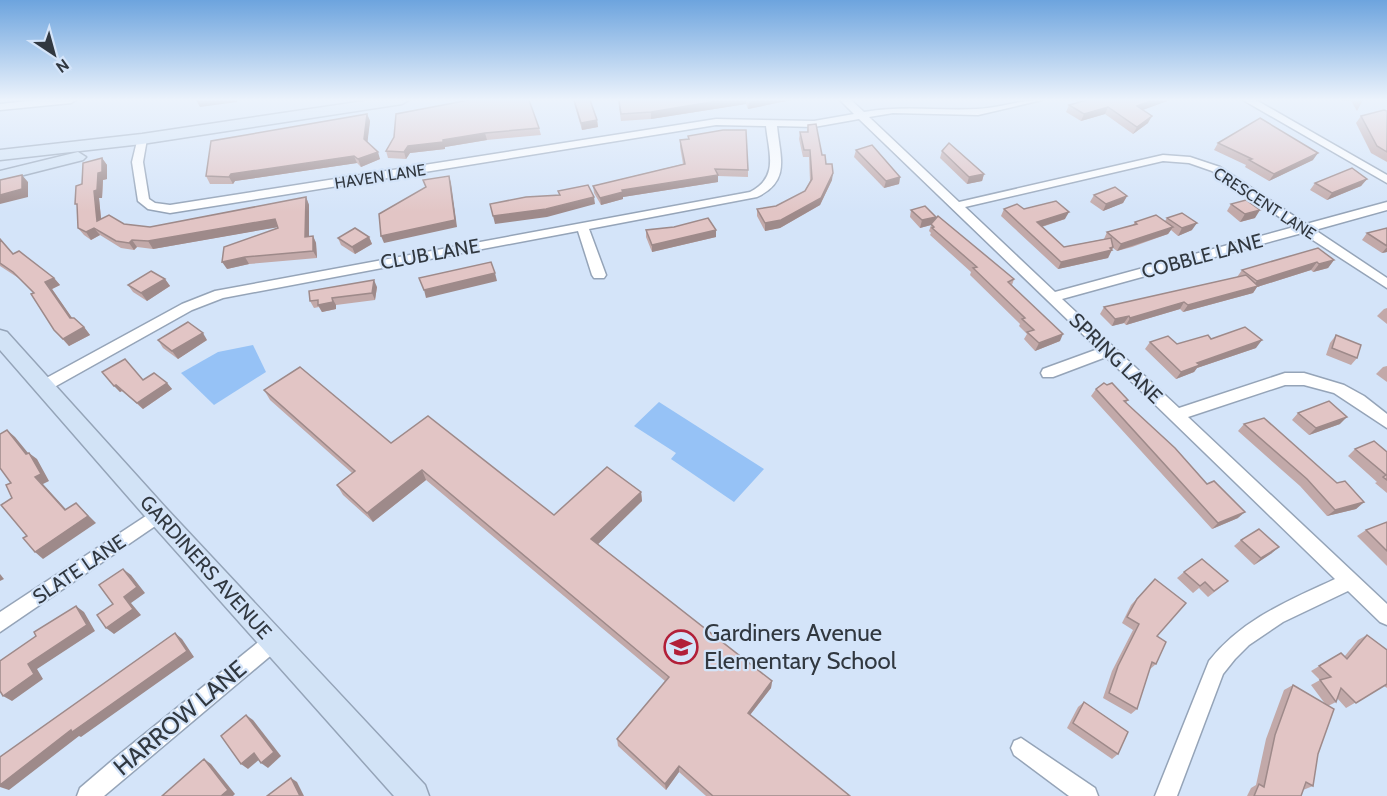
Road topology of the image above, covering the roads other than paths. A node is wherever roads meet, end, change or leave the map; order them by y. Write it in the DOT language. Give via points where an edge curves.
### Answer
graph roads {
  1 [pos="154,137"];
  2 [pos="621,137"];
  3 [pos="773,137"];
  4 [pos="884,137"];
  5 [pos="1313,137"];
  6 [pos="142,139"];
  7 [pos="0,155"];
  8 [pos="0,176"];
  9 [pos="1387,180"];
  10 [pos="956,206"];
  11 [pos="1387,206"];
  12 [pos="582,226"];
  13 [pos="1305,229"];
  14 [pos="600,275"];
  15 [pos="1387,284"];
  16 [pos="1052,297"];
  17 [pos="0,338"];
  18 [pos="1108,351"];
  19 [pos="1047,373"];
  20 [pos="44,386"];
  21 [pos="1177,415"];
  22 [pos="1387,422"];
  23 [pos="158,515"];
  24 [pos="1350,581"];
  25 [pos="1387,616"];
  26 [pos="0,623"];
  27 [pos="274,641"];
  28 [pos="1021,748"];
  29 [pos="88,796"];
  30 [pos="414,796"];
  31 [pos="1087,796"];
  32 [pos="1166,796"];
  1 -- 6 [label="main road"];
  2 -- 6 [label="street, HAVEN LANE" via="170,209 144,201 138,149"];
  3 -- 12 [label="street, CLUB LANE" via="777,171 764,190"];
  4 -- 10 [label="street, SPRING LANE"];
  5 -- 9 [label="street"];
  6 -- 7 [label="main road"];
  6 -- 8 [label="main road"];
  10 -- 13 [label="street, CRESCENT LANE" via="1152,160 1179,158 1216,169"];
  10 -- 16 [label="street, SPRING LANE"];
  11 -- 13 [label="street, COBBLE LANE"];
  12 -- 14 [label="street"];
  12 -- 20 [label="street, CLUB LANE" via="220,294 158,322"];
  13 -- 15 [label="street, CRESCENT LANE"];
  13 -- 16 [label="street, COBBLE LANE"];
  16 -- 18 [label="street, SPRING LANE"];
  17 -- 20 [label="main road, GARDINERS AVENUE"];
  18 -- 19 [label="street"];
  18 -- 21 [label="street, SPRING LANE"];
  20 -- 23 [label="main road, GARDINERS AVENUE"];
  21 -- 22 [label="street" via="1285,379 1304,379 1339,388"];
  21 -- 24 [label="street, SPRING LANE"];
  23 -- 26 [label="street, SLATE LANE"];
  23 -- 27 [label="main road, GARDINERS AVENUE"];
  24 -- 25 [label="street, SPRING LANE"];
  24 -- 32 [label="street" via="1260,625 1226,653 1216,668"];
  27 -- 29 [label="street, HARROW LANE"];
  27 -- 30 [label="main road, GARDINERS AVENUE"];
  28 -- 31 [label="street"];
}
